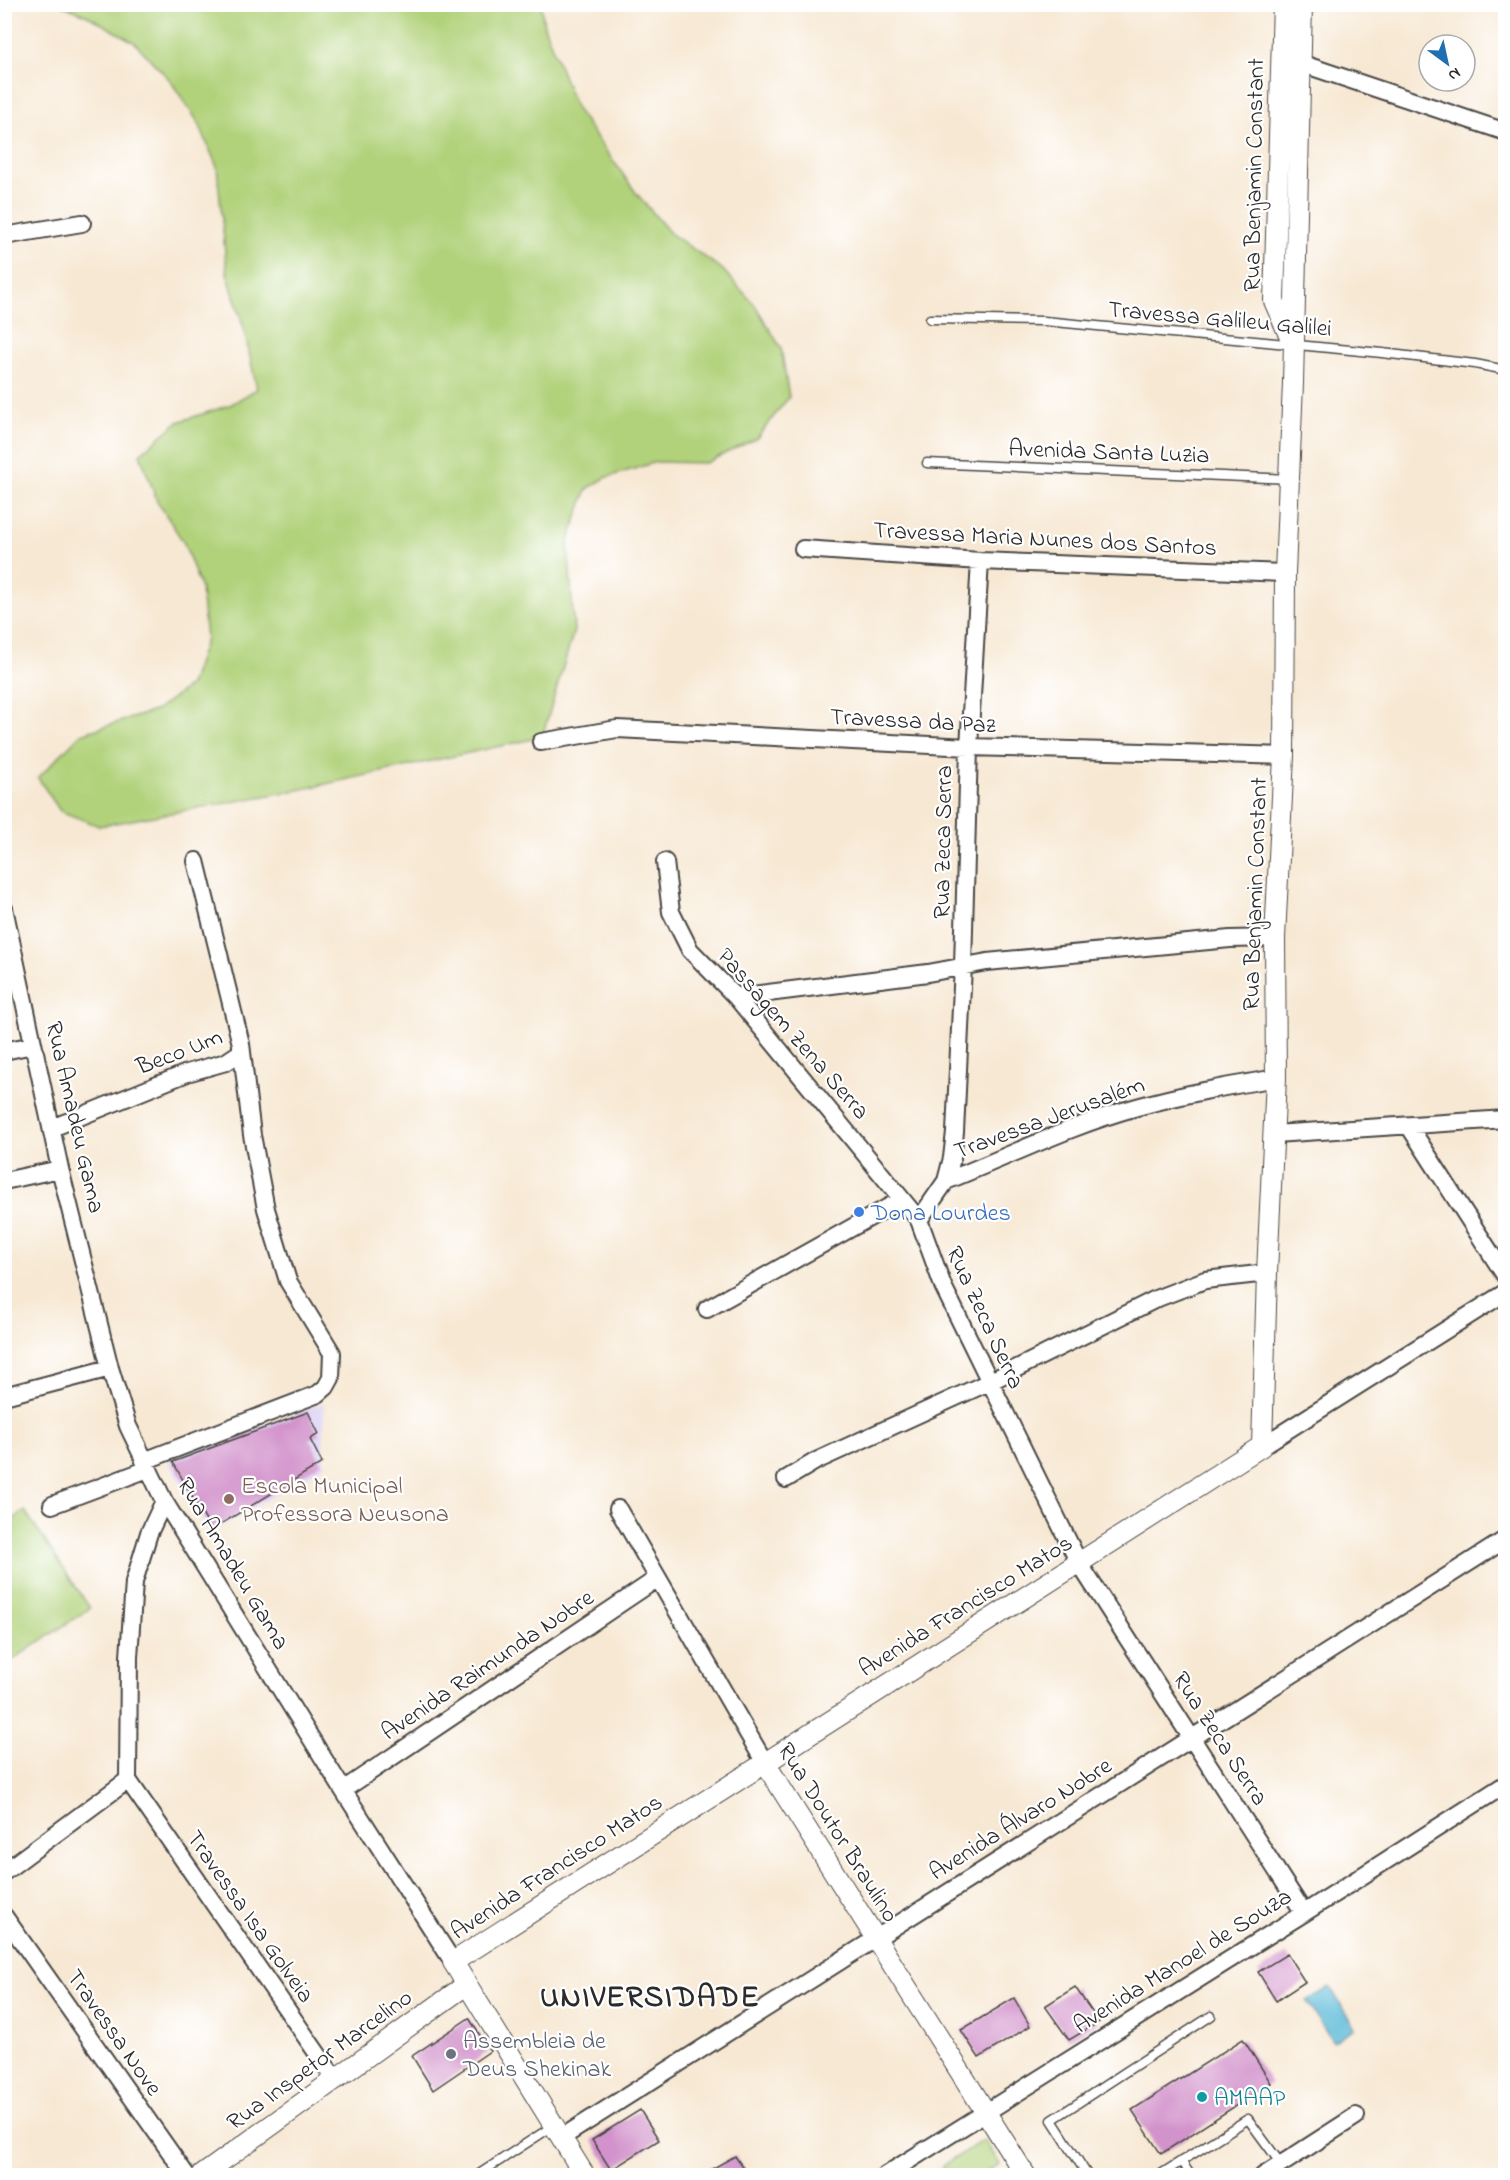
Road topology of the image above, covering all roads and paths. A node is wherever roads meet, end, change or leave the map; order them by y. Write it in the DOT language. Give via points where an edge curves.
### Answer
graph roads {
  1 [pos="1283,4"];
  2 [pos="1302,4"];
  3 [pos="1291,62"];
  4 [pos="1506,132"];
  5 [pos="82,223"];
  6 [pos="4,236"];
  7 [pos="930,319"];
  8 [pos="1293,344"];
  9 [pos="1506,370"];
  10 [pos="927,463"];
  11 [pos="1289,479"];
  12 [pos="803,549"];
  13 [pos="980,561"];
  14 [pos="1285,573"];
  15 [pos="541,742"];
  16 [pos="969,747"];
  17 [pos="1284,756"];
  18 [pos="196,861"];
  19 [pos="665,862"];
  20 [pos="4,908"];
  21 [pos="1275,938"];
  22 [pos="963,966"];
  23 [pos="736,997"];
  24 [pos="241,1044"];
  25 [pos="33,1045"];
  26 [pos="4,1052"];
  27 [pos="1276,1078"];
  28 [pos="1506,1119"];
  29 [pos="1409,1126"];
  30 [pos="52,1128"];
  31 [pos="1274,1134"];
  32 [pos="60,1169"];
  33 [pos="4,1181"];
  34 [pos="946,1181"];
  35 [pos="901,1200"];
  36 [pos="918,1220"];
  37 [pos="1267,1273"];
  38 [pos="1506,1276"];
  39 [pos="1506,1292"];
  40 [pos="707,1309"];
  41 [pos="110,1368"];
  42 [pos="989,1382"];
  43 [pos="4,1396"];
  44 [pos="1262,1446"];
  45 [pos="146,1465"];
  46 [pos="786,1479"];
  47 [pos="164,1501"];
  48 [pos="52,1505"];
  49 [pos="618,1509"];
  50 [pos="1506,1539"];
  51 [pos="1079,1563"];
  52 [pos="658,1578"];
  53 [pos="1192,1737"];
  54 [pos="765,1763"];
  55 [pos="128,1780"];
  56 [pos="1506,1784"];
  57 [pos="343,1790"];
  58 [pos="4,1872"];
  59 [pos="1304,1912"];
  60 [pos="4,1916"];
  61 [pos="876,1938"];
  62 [pos="453,1962"];
  63 [pos="466,1985"];
  64 [pos="1211,2016"];
  65 [pos="335,2079"];
  66 [pos="985,2112"];
  67 [pos="1356,2116"];
  68 [pos="557,2132"];
  69 [pos="1182,2161"];
  70 [pos="1281,2164"];
  71 [pos="187,2175"];
  72 [pos="201,2175"];
  73 [pos="476,2175"];
  74 [pos="585,2175"];
  75 [pos="884,2175"];
  76 [pos="1026,2175"];
  77 [pos="1088,2175"];
  78 [pos="1158,2175"];
  79 [pos="1191,2175"];
  80 [pos="1263,2175"];
  1 -- 3 [label="street, Rua Benjamin Constant"];
  2 -- 3 [label="street, Rua Benjamin Constant"];
  3 -- 4 [label="street"];
  3 -- 8 [label="street, Rua Benjamin Constant" via="1274,301"];
  5 -- 6 [label="street"];
  7 -- 8 [label="lane, Travessa Galileu Galilei" via="1044,321"];
  8 -- 9 [label="lane, Travessa Galileu Galilei"];
  8 -- 11 [label="street, Rua Benjamin Constant"];
  10 -- 11 [label="lane, Avenida Santa Luzia"];
  11 -- 14 [label="street, Rua Benjamin Constant"];
  12 -- 13 [label="street, Travessa Maria Nunes dos Santos"];
  13 -- 14 [label="street, Travessa Maria Nunes dos Santos"];
  13 -- 16 [label="street, Rua Zeca Serra"];
  14 -- 17 [label="street, Rua Benjamin Constant"];
  15 -- 16 [label="street, Travessa da Paz" via="617,729"];
  16 -- 17 [label="street, Travessa da Paz"];
  16 -- 22 [label="street, Rua Zeca Serra"];
  17 -- 21 [label="street, Rua Benjamin Constant"];
  18 -- 24 [label="street, Beco Um"];
  19 -- 23 [label="street, Passagem Zena Serra" via="671,912 682,936 690,950"];
  20 -- 25 [label="street, Rua Amadeu Gama"];
  21 -- 22 [label="street" via="1230,939"];
  21 -- 27 [label="street, Rua Benjamin Constant"];
  22 -- 23 [label="street"];
  22 -- 34 [label="street, Rua Zeca Serra" via="955,1132"];
  23 -- 35 [label="street, Passagem Zena Serra"];
  24 -- 30 [label="street, Beco Um" via="241,1052 226,1062 187,1073"];
  24 -- 45 [label="street" via="266,1209 288,1281 332,1353 331,1378 318,1394"];
  25 -- 26 [label="street"];
  25 -- 30 [label="street, Rua Amadeu Gama"];
  27 -- 31 [label="street, Rua Benjamin Constant"];
  27 -- 34 [label="street, Travessa Jerusalém" via="1137,1107 1035,1143"];
  28 -- 29 [label="street"];
  29 -- 31 [label="street"];
  29 -- 38 [label="street"];
  30 -- 32 [label="street, Rua Amadeu Gama"];
  31 -- 37 [label="street, Rua Benjamin Constant"];
  32 -- 33 [label="street"];
  32 -- 41 [label="street, Rua Amadeu Gama"];
  34 -- 36 [label="street, Rua Zeca Serra"];
  35 -- 36 [label="street, Passagem Zena Serra"];
  35 -- 40 [label="street"];
  36 -- 42 [label="street, Rua Zeca Serra"];
  37 -- 42 [label="street" via="1193,1284"];
  37 -- 44 [label="street, Rua Benjamin Constant"];
  39 -- 44 [label="street, Avenida Francisco Matos"];
  41 -- 43 [label="street"];
  41 -- 45 [label="street, Rua Amadeu Gama" via="123,1413"];
  42 -- 46 [label="street" via="816,1461"];
  42 -- 51 [label="street, Rua Zeca Serra"];
  44 -- 51 [label="street, Avenida Francisco Matos"];
  45 -- 47 [label="street, Rua Amadeu Gama"];
  45 -- 48 [label="street"];
  47 -- 55 [label="street" via="134,1582"];
  47 -- 57 [label="street, Rua Amadeu Gama"];
  49 -- 52 [label="street, Rua Doutor Braulino"];
  50 -- 53 [label="street, Avenida Álvaro Nobre"];
  51 -- 53 [label="street, Rua Zeca Serra"];
  51 -- 54 [label="street, Avenida Francisco Matos"];
  52 -- 54 [label="street, Rua Doutor Braulino"];
  52 -- 57 [label="street, Avenida Raimunda Nobre"];
  53 -- 59 [label="street, Rua Zeca Serra"];
  53 -- 61 [label="street, Avenida Álvaro Nobre"];
  54 -- 61 [label="street, Rua Doutor Braulino"];
  54 -- 62 [label="street, Avenida Francisco Matos"];
  55 -- 58 [label="street"];
  55 -- 65 [label="street, Travessa Isa Golveia"];
  56 -- 59 [label="street, Avenida Manoel de Souza"];
  57 -- 62 [label="street, Rua Amadeu Gama"];
  59 -- 66 [label="street, Avenida Manoel de Souza"];
  60 -- 71 [label="street, Travessa Nove"];
  61 -- 66 [label="street, Rua Doutor Braulino"];
  61 -- 68 [label="street, Avenida Álvaro Nobre"];
  62 -- 63 [label="street, Rua Amadeu Gama"];
  63 -- 65 [label="street, Rua Inspetor Marcelino"];
  63 -- 68 [label="street, Rua Amadeu Gama"];
  64 -- 77 [label="lane" via="1052,2120"];
  65 -- 72 [label="street, Rua Inspetor Marcelino"];
  66 -- 75 [label="street, Avenida Manoel de Souza"];
  66 -- 76 [label="street, Rua Doutor Braulino"];
  67 -- 70 [label="street"];
  68 -- 73 [label="lane"];
  68 -- 74 [label="street, Rua Amadeu Gama"];
  69 -- 70 [label="lane" via="1248,2120"];
  69 -- 78 [label="lane"];
  69 -- 79 [label="lane"];
  70 -- 80 [label="street"];
}
